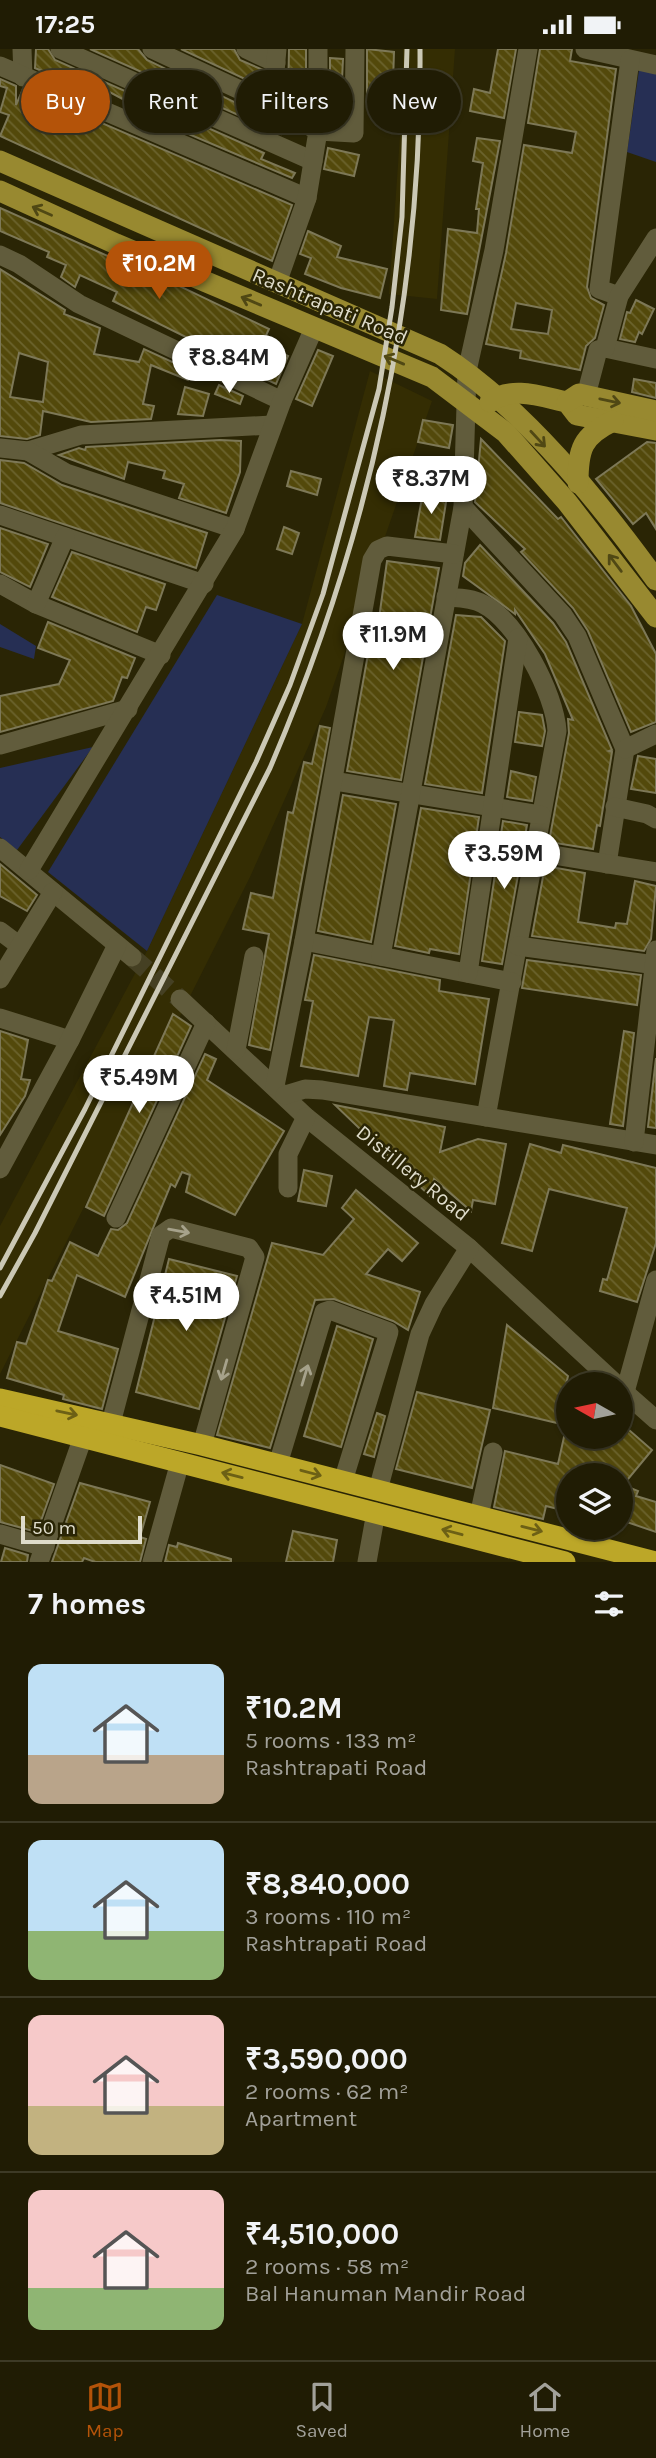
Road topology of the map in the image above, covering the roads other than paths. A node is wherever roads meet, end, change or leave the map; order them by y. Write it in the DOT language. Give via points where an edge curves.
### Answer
graph roads {
  1 [pos="22,49"];
  2 [pos="60,49"];
  3 [pos="152,49"];
  4 [pos="246,49"];
  5 [pos="318,49"];
  6 [pos="355,49"];
  7 [pos="527,49"];
  8 [pos="585,49"];
  9 [pos="608,52"];
  10 [pos="276,56"];
  11 [pos="630,60"];
  12 [pos="656,65"];
  13 [pos="0,66"];
  14 [pos="23,70"];
  15 [pos="318,70"];
  16 [pos="21,77"];
  17 [pos="236,88"];
  18 [pos="110,115"];
  19 [pos="318,133"];
  20 [pos="353,133"];
  21 [pos="0,161"];
  22 [pos="313,161"];
  23 [pos="0,191"];
  24 [pos="307,198"];
  25 [pos="656,238"];
  26 [pos="0,255"];
  27 [pos="277,283"];
  28 [pos="619,296"];
  29 [pos="314,328"];
  30 [pos="605,348"];
  31 [pos="656,359"];
  32 [pos="467,370"];
  33 [pos="589,384"];
  34 [pos="497,396"];
  35 [pos="282,401"];
  36 [pos="567,402"];
  37 [pos="473,405"];
  38 [pos="656,411"];
  39 [pos="613,421"];
  40 [pos="272,425"];
  41 [pos="656,431"];
  42 [pos="0,448"];
  43 [pos="28,451"];
  44 [pos="578,483"];
  45 [pos="463,507"];
  46 [pos="0,515"];
  47 [pos="235,529"];
  48 [pos="65,537"];
  49 [pos="454,554"];
  50 [pos="656,580"];
  51 [pos="0,584"];
  52 [pos="204,584"];
  53 [pos="446,597"];
  54 [pos="37,604"];
  55 [pos="656,617"];
  56 [pos="518,638"];
  57 [pos="161,655"];
  58 [pos="128,709"];
  59 [pos="656,734"];
  60 [pos="0,745"];
  61 [pos="625,749"];
  62 [pos="334,781"];
  63 [pos="411,794"];
  64 [pos="494,807"];
  65 [pos="615,807"];
  66 [pos="541,815"];
  67 [pos="656,819"];
  68 [pos="0,848"];
  69 [pos="535,852"];
  70 [pos="607,864"];
  71 [pos="29,870"];
  72 [pos="656,872"];
  73 [pos="53,891"];
  74 [pos="0,931"];
  75 [pos="304,941"];
  76 [pos="20,946"];
  77 [pos="518,946"];
  78 [pos="254,956"];
  79 [pos="382,956"];
  80 [pos="656,960"];
  81 [pos="468,973"];
  82 [pos="0,979"];
  83 [pos="512,982"];
  84 [pos="180,999"];
  85 [pos="0,1018"];
  86 [pos="206,1023"];
  87 [pos="652,1030"];
  88 [pos="70,1040"];
  89 [pos="236,1050"];
  90 [pos="280,1090"];
  91 [pos="306,1117"];
  92 [pos="486,1117"];
  93 [pos="634,1142"];
  94 [pos="656,1145"];
  95 [pos="0,1169"];
  96 [pos="288,1188"];
  97 [pos="116,1218"];
  98 [pos="469,1248"];
  99 [pos="656,1280"];
  100 [pos="604,1372"];
  101 [pos="626,1372"];
  102 [pos="0,1398"];
  103 [pos="634,1400"];
  104 [pos="0,1416"];
  105 [pos="656,1420"];
  106 [pos="111,1423"];
  107 [pos="83,1437"];
  108 [pos="202,1445"];
  109 [pos="493,1453"];
  110 [pos="180,1462"];
  111 [pos="278,1464"];
  112 [pos="343,1481"];
  113 [pos="378,1490"];
  114 [pos="376,1511"];
  115 [pos="479,1516"];
  116 [pos="0,1534"];
  117 [pos="42,1555"];
  118 [pos="152,1562"];
  119 [pos="367,1562"];
  120 [pos="565,1562"];
  121 [pos="656,1562"];
  1 -- 14 [label="street"];
  2 -- 22 [label="street"];
  3 -- 17 [label="street"];
  4 -- 10 [label="street"];
  5 -- 15 [label="street"];
  6 -- 20 [label="street"];
  7 -- 32 [label="street" via="494,250"];
  8 -- 9 [label="street"];
  9 -- 11 [label="street"];
  11 -- 12 [label="street"];
  11 -- 28 [label="street" via="599,289"];
  13 -- 16 [label="street"];
  18 -- 24 [label="street"];
  19 -- 22 [label="street"];
  21 -- 27 [label="main road, Rashtrapati Road"];
  22 -- 24 [label="street"];
  29 -- 23 [label="main road, Rashtrapati Road, one-way"];
  24 -- 27 [label="street"];
  25 -- 28 [label="street"];
  26 -- 35 [label="street" via="79,304"];
  27 -- 32 [label="main road, Rashtrapati Road" via="440,353"];
  28 -- 30 [label="street"];
  29 -- 35 [label="street"];
  37 -- 29 [label="main road, Rashtrapati Road, one-way" via="432,377"];
  30 -- 31 [label="street"];
  30 -- 33 [label="street" via="598,350"];
  32 -- 34 [label="main road, Rashtrapati Road"];
  32 -- 37 [label="street"];
  34 -- 36 [label="main road" via="520,393"];
  34 -- 37 [label="main road"];
  34 -- 44 [label="main road, Rashtrapati Road, one-way"];
  35 -- 40 [label="street"];
  36 -- 38 [label="main road, one-way" via="579,394"];
  36 -- 39 [label="main road" via="577,415"];
  37 -- 45 [label="street"];
  55 -- 37 [label="main road, Rashtrapati Road, one-way" via="567,502 506,433"];
  39 -- 41 [label="main road"];
  39 -- 44 [label="main road" via="593,430 582,446"];
  40 -- 43 [label="street" via="81,435"];
  40 -- 47 [label="street"];
  42 -- 43 [label="street"];
  43 -- 47 [label="street" via="66,473"];
  44 -- 50 [label="main road, Rashtrapati Road"];
  45 -- 49 [label="street"];
  45 -- 61 [label="street" via="570,625"];
  46 -- 48 [label="street"];
  47 -- 52 [label="street"];
  48 -- 52 [label="street"];
  48 -- 54 [label="street"];
  49 -- 53 [label="street"];
  49 -- 62 [label="street" via="387,546 372,560"];
  51 -- 54 [label="street"];
  52 -- 57 [label="street"];
  53 -- 56 [label="street" via="482,603"];
  53 -- 63 [label="street"];
  54 -- 57 [label="street"];
  56 -- 64 [label="street"];
  56 -- 66 [label="street" via="556,712 557,731"];
  57 -- 58 [label="street"];
  58 -- 60 [label="street"];
  58 -- 71 [label="street"];
  59 -- 61 [label="street"];
  61 -- 65 [label="street"];
  62 -- 63 [label="street"];
  62 -- 75 [label="street"];
  63 -- 64 [label="street"];
  63 -- 79 [label="street"];
  64 -- 66 [label="street"];
  64 -- 81 [label="street"];
  65 -- 67 [label="street"];
  65 -- 70 [label="street"];
  66 -- 69 [label="street"];
  68 -- 71 [label="street"];
  69 -- 70 [label="street"];
  69 -- 77 [label="street"];
  70 -- 72 [label="street"];
  71 -- 73 [label="street"];
  73 -- 76 [label="street"];
  73 -- 88 [label="street" via="125,951"];
  74 -- 76 [label="street"];
  75 -- 79 [label="street"];
  75 -- 90 [label="street"];
  76 -- 82 [label="street"];
  77 -- 80 [label="street"];
  77 -- 83 [label="street"];
  78 -- 89 [label="street"];
  79 -- 81 [label="street"];
  80 -- 87 [label="street"];
  81 -- 83 [label="street"];
  83 -- 92 [label="street"];
  84 -- 86 [label="street, Distillery Road"];
  85 -- 88 [label="street"];
  86 -- 89 [label="street, Distillery Road"];
  86 -- 97 [label="street"];
  87 -- 93 [label="street"];
  88 -- 95 [label="street"];
  89 -- 90 [label="street, Distillery Road"];
  90 -- 91 [label="street, Distillery Road"];
  90 -- 92 [label="street" via="322,1090"];
  91 -- 96 [label="street" via="288,1154"];
  91 -- 98 [label="street, Distillery Road"];
  92 -- 93 [label="street"];
  93 -- 94 [label="street"];
  98 -- 100 [label="street, Distillery Road"];
  98 -- 113 [label="street" via="421,1334"];
  99 -- 101 [label="street"];
  102 -- 106 [label="highway, one-way"];
  103 -- 105 [label="street, Distillery Road"];
  104 -- 107 [label="highway"];
  106 -- 108 [label="highway"];
  106 -- 108 [label="street, one-way" via="161,1235 171,1228 248,1248 255,1257"];
  107 -- 110 [label="highway"];
  107 -- 117 [label="street"];
  108 -- 111 [label="highway"];
  109 -- 115 [label="street"];
  114 -- 110 [label="highway, one-way"];
  110 -- 118 [label="street"];
  111 -- 112 [label="highway, one-way"];
  111 -- 112 [label="street, one-way" via="324,1312 330,1310 389,1332"];
  112 -- 113 [label="highway"];
  113 -- 115 [label="highway"];
  114 -- 119 [label="street"];
  120 -- 114 [label="highway, one-way"];
  115 -- 121 [label="highway, one-way"];
  116 -- 117 [label="street"];
}
